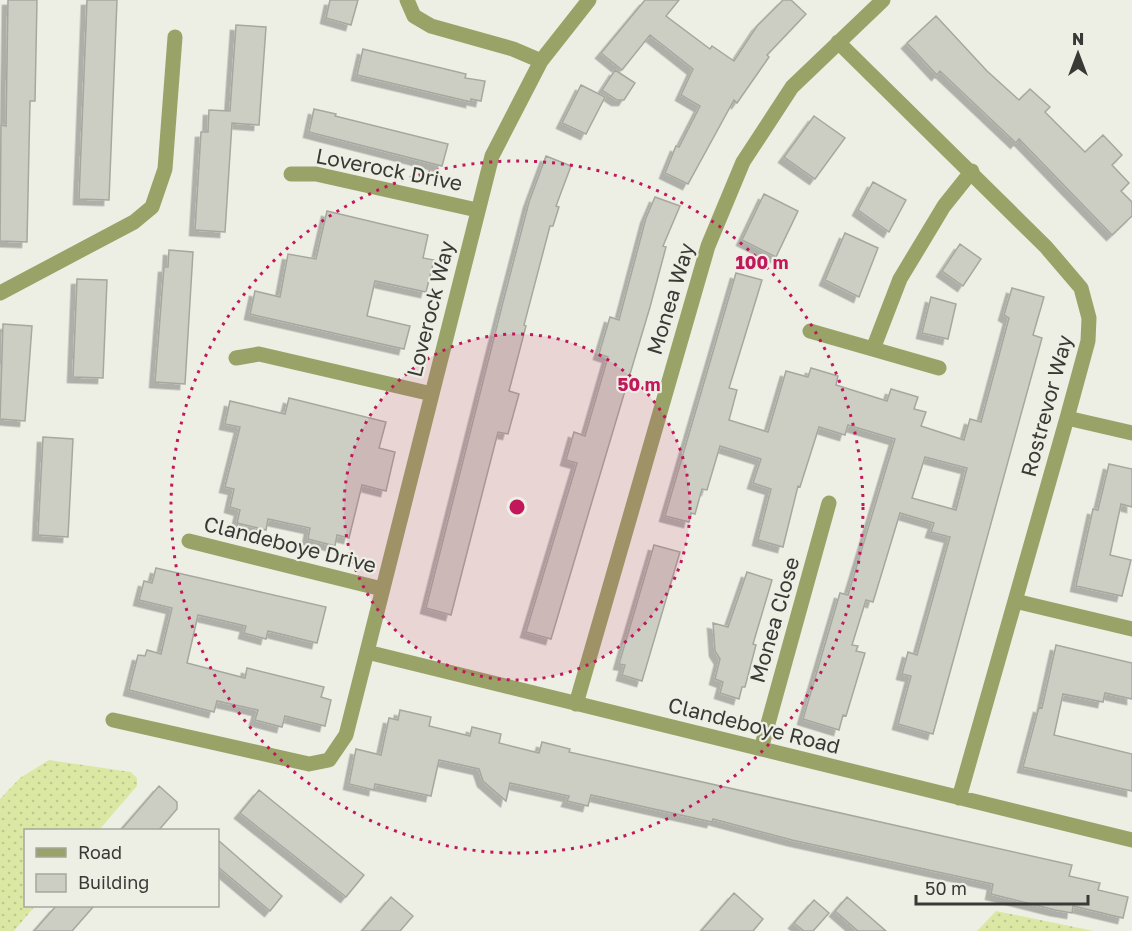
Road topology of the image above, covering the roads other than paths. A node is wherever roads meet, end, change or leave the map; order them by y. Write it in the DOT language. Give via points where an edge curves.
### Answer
graph roads {
  1 [pos="407,0"];
  2 [pos="589,0"];
  3 [pos="882,0"];
  4 [pos="175,37"];
  5 [pos="838,42"];
  6 [pos="541,62"];
  7 [pos="972,171"];
  8 [pos="291,174"];
  9 [pos="477,210"];
  10 [pos="0,293"];
  11 [pos="810,331"];
  12 [pos="873,349"];
  13 [pos="236,358"];
  14 [pos="939,368"];
  15 [pos="432,394"];
  16 [pos="1067,418"];
  17 [pos="1132,433"];
  18 [pos="829,503"];
  19 [pos="189,541"];
  20 [pos="382,589"];
  21 [pos="1015,601"];
  22 [pos="1132,629"];
  23 [pos="367,652"];
  24 [pos="576,704"];
  25 [pos="112,720"];
  26 [pos="761,749"];
  27 [pos="959,798"];
  28 [pos="1132,840"];
  1 -- 6 [label="street" via="414,16 430,26 513,49"];
  2 -- 6 [label="street, Loverock Way"];
  3 -- 5 [label="street"];
  4 -- 10 [label="street" via="165,169 152,207 134,222"];
  5 -- 7 [label="street, Rostrevor Way"];
  5 -- 24 [label="street, Monea Way" via="792,87 749,153 708,246"];
  6 -- 9 [label="street, Loverock Way" via="492,156"];
  7 -- 12 [label="street" via="944,206 900,279"];
  7 -- 16 [label="street, Rostrevor Way" via="1081,288 1089,318 1088,341"];
  8 -- 9 [label="street, Loverock Drive" via="316,174"];
  9 -- 15 [label="street, Loverock Way"];
  11 -- 12 [label="street"];
  12 -- 14 [label="street"];
  13 -- 15 [label="street" via="259,354"];
  15 -- 20 [label="street, Loverock Way"];
  16 -- 17 [label="street"];
  16 -- 21 [label="street, Rostrevor Way"];
  18 -- 26 [label="street, Monea Close"];
  19 -- 20 [label="street, Clandeboye Drive"];
  20 -- 23 [label="street, Loverock Way"];
  21 -- 22 [label="street"];
  21 -- 27 [label="street, Rostrevor Way"];
  23 -- 24 [label="street, Clandeboye Road"];
  23 -- 25 [label="street, Loverock Way" via="346,735 329,760 309,764"];
  24 -- 26 [label="street, Clandeboye Road"];
  26 -- 27 [label="street, Clandeboye Road"];
  27 -- 28 [label="street, Clandeboye Road"];
}
